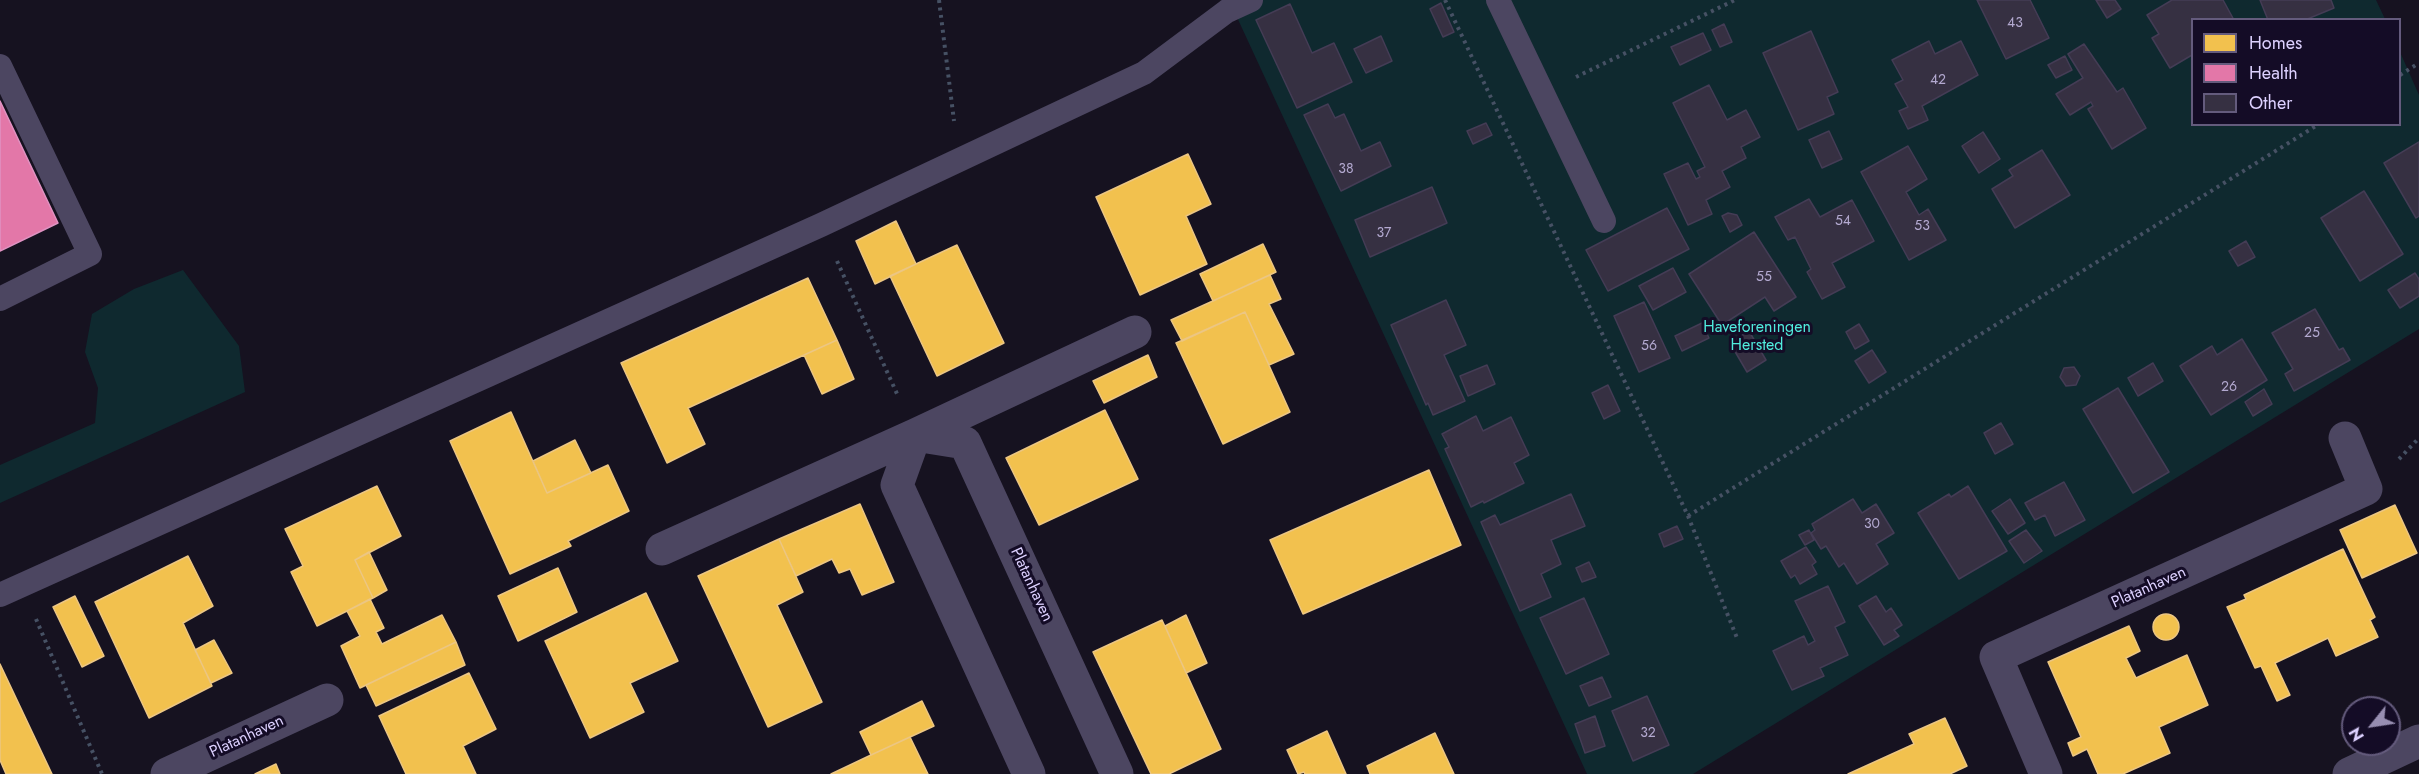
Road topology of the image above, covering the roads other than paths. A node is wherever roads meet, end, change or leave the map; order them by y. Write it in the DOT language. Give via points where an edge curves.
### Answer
graph roads {
  1 [pos="1251,0"];
  2 [pos="1498,0"];
  3 [pos="0,66"];
  4 [pos="1604,220"];
  5 [pos="0,299"];
  6 [pos="1135,332"];
  7 [pos="915,435"];
  8 [pos="2345,438"];
  9 [pos="662,549"];
  10 [pos="11,590"];
  11 [pos="327,700"];
  12 [pos="2419,741"];
  13 [pos="167,774"];
  14 [pos="1029,774"];
  15 [pos="1117,774"];
  16 [pos="2046,774"];
  17 [pos="2349,774"];
  1 -- 10 [label="lane" via="1227,11 1144,73 821,225"];
  2 -- 4 [label="lane"];
  3 -- 5 [label="lane" via="90,254"];
  6 -- 7 [label="street"];
  7 -- 9 [label="street"];
  7 -- 14 [label="street" via="897,485"];
  7 -- 15 [label="street, Platanhaven" via="965,442"];
  8 -- 16 [label="street, Platanhaven" via="2366,489 1996,657"];
  11 -- 13 [label="street, Platanhaven"];
  12 -- 17 [label="street"];
}
